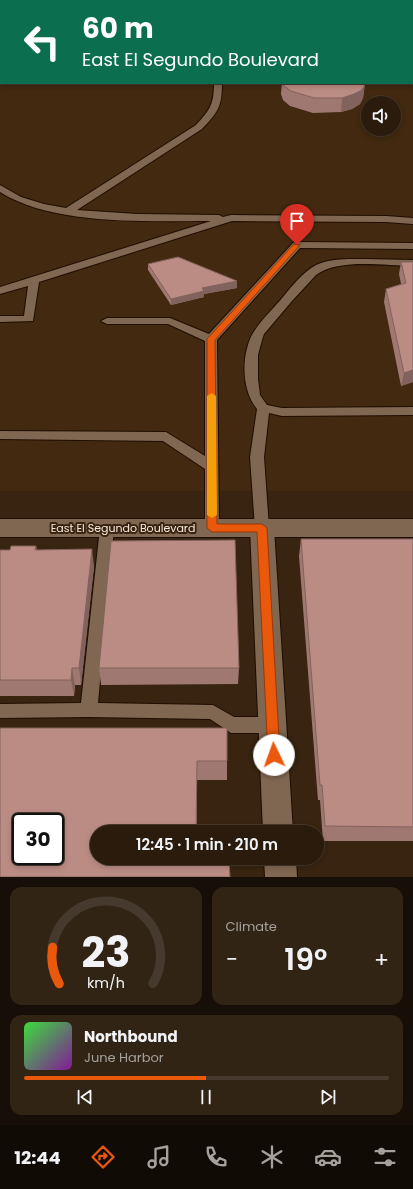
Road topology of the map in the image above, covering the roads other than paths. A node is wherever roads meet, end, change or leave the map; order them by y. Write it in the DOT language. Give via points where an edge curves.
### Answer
graph roads {
  1 [pos="218,84"];
  2 [pos="0,188"];
  3 [pos="68,211"];
  4 [pos="230,218"];
  5 [pos="413,221"];
  6 [pos="413,246"];
  7 [pos="413,263"];
  8 [pos="34,280"];
  9 [pos="0,291"];
  10 [pos="0,320"];
  11 [pos="107,321"];
  12 [pos="211,339"];
  13 [pos="263,408"];
  14 [pos="413,411"];
  15 [pos="0,436"];
  16 [pos="212,467"];
  17 [pos="0,528"];
  18 [pos="107,528"];
  19 [pos="212,528"];
  20 [pos="262,528"];
  21 [pos="413,528"];
  22 [pos="89,710"];
  23 [pos="0,712"];
  24 [pos="272,724"];
  25 [pos="278,825"];
  26 [pos="280,865"];
  27 [pos="281,877"];
  1 -- 3 [label="lane" via="218,100 199,127"];
  2 -- 3 [label="lane" via="6,194 27,204"];
  3 -- 4 [label="lane" via="128,218"];
  4 -- 5 [label="lane"];
  4 -- 8 [label="lane"];
  6 -- 12 [label="lane" via="297,245"];
  7 -- 13 [label="lane" via="337,263 320,268 310,276 254,343 254,396"];
  8 -- 9 [label="lane"];
  8 -- 10 [label="lane" via="29,319"];
  11 -- 12 [label="lane" via="170,321"];
  12 -- 16 [label="lane"];
  13 -- 14 [label="lane" via="282,412"];
  13 -- 20 [label="lane" via="257,457"];
  15 -- 16 [label="lane" via="166,437"];
  16 -- 19 [label="lane"];
  17 -- 18 [label="main road, East El Segundo Boulevard"];
  18 -- 19 [label="main road, East El Segundo Boulevard"];
  18 -- 22 [label="lane"];
  19 -- 20 [label="main road, East El Segundo Boulevard"];
  20 -- 21 [label="main road, East El Segundo Boulevard"];
  20 -- 24 [label="main road"];
  22 -- 23 [label="lane"];
  22 -- 24 [label="lane" via="213,712 232,725"];
  24 -- 25 [label="main road"];
  26 -- 27 [label="main road"];
}
